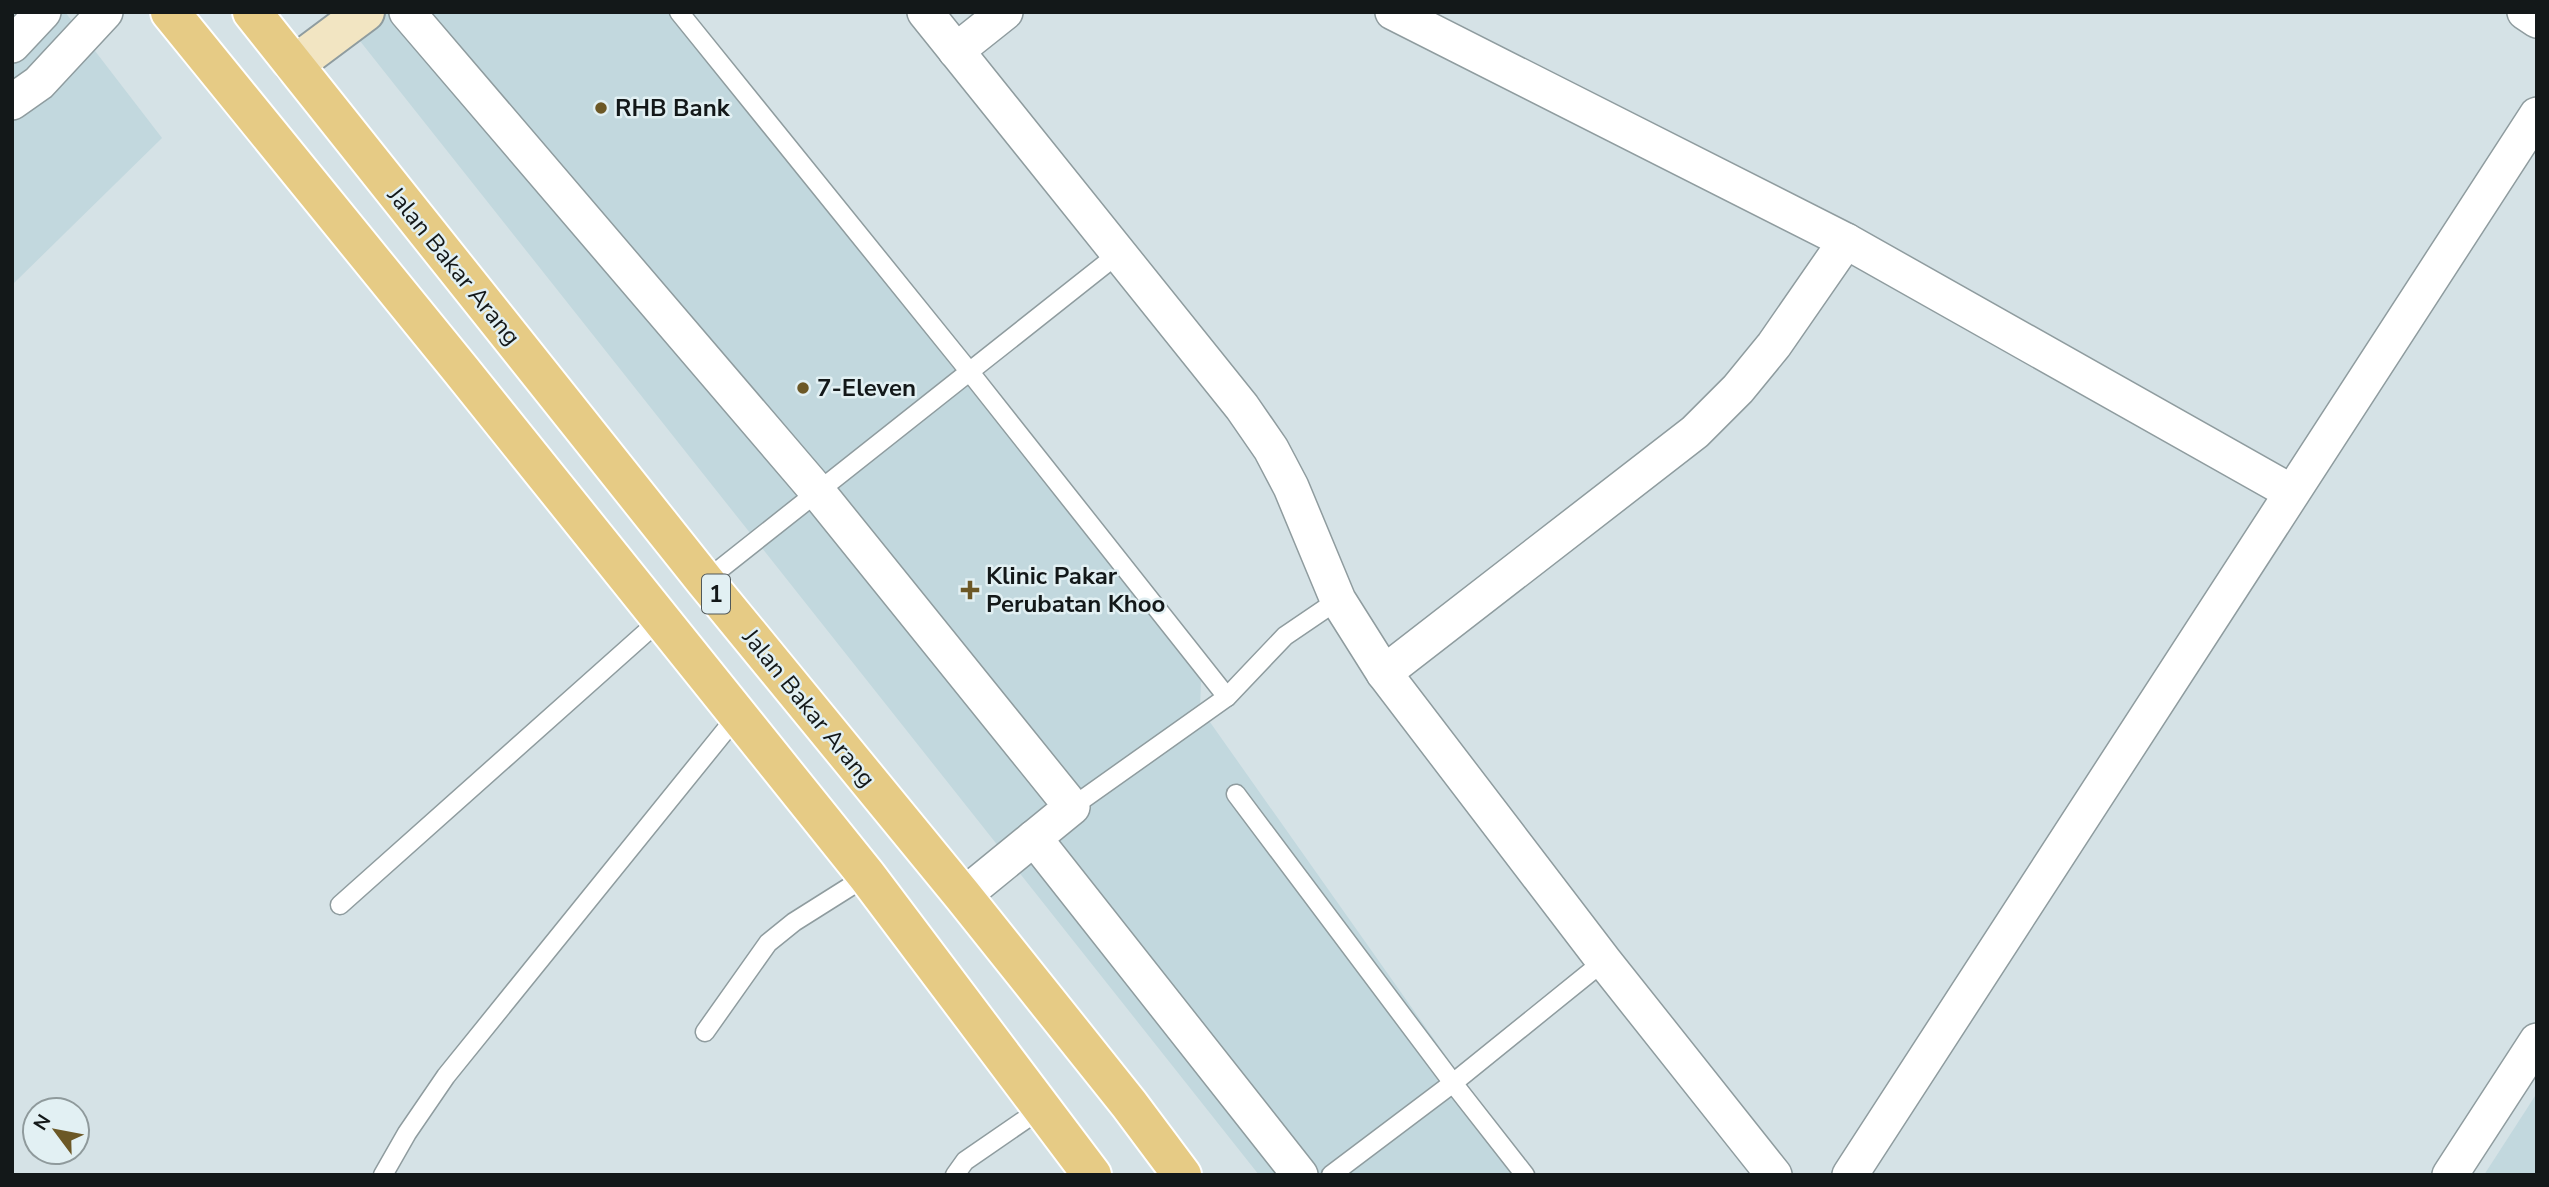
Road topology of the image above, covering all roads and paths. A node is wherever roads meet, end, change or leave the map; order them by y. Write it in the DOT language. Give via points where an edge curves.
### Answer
graph roads {
  1 [pos="43,12"];
  2 [pos="106,12"];
  3 [pos="170,12"];
  4 [pos="252,12"];
  5 [pos="365,12"];
  6 [pos="407,12"];
  7 [pos="679,12"];
  8 [pos="925,12"];
  9 [pos="1004,12"];
  10 [pos="1393,12"];
  11 [pos="2525,12"];
  12 [pos="2537,20"];
  13 [pos="12,45"];
  14 [pos="956,51"];
  15 [pos="294,65"];
  16 [pos="12,102"];
  17 [pos="2537,115"];
  18 [pos="1846,241"];
  19 [pos="1118,254"];
  20 [pos="969,371"];
  21 [pos="817,491"];
  22 [pos="2291,492"];
  23 [pos="705,581"];
  24 [pos="1338,600"];
  25 [pos="661,620"];
  26 [pos="1384,673"];
  27 [pos="1227,697"];
  28 [pos="737,716"];
  29 [pos="1236,794"];
  30 [pos="1072,807"];
  31 [pos="1034,838"];
  32 [pos="867,876"];
  33 [pos="963,896"];
  34 [pos="340,905"];
  35 [pos="1604,961"];
  36 [pos="705,1032"];
  37 [pos="2537,1041"];
  38 [pos="1453,1083"];
  39 [pos="1042,1108"];
  40 [pos="383,1175"];
  41 [pos="955,1175"];
  42 [pos="1092,1175"];
  43 [pos="1182,1175"];
  44 [pos="1300,1175"];
  45 [pos="1331,1175"];
  46 [pos="1525,1175"];
  47 [pos="1774,1175"];
  48 [pos="1850,1175"];
  49 [pos="2450,1175"];
  1 -- 13 [label="street"];
  2 -- 16 [label="street" via="39,83"];
  3 -- 25 [label="main road, 1"];
  4 -- 15 [label="main road, Jalan Bakar Arang / 1"];
  5 -- 15 [label="street"];
  6 -- 21 [label="street"];
  7 -- 20 [label="lane"];
  8 -- 14 [label="street"];
  9 -- 14 [label="street"];
  10 -- 18 [label="street"];
  11 -- 12 [label="street"];
  14 -- 19 [label="street"];
  15 -- 23 [label="main road, Jalan Bakar Arang / 1"];
  17 -- 22 [label="street"];
  18 -- 22 [label="street"];
  18 -- 26 [label="street" via="1773,345 1695,432"];
  19 -- 20 [label="lane"];
  19 -- 24 [label="street" via="1242,407 1270,449 1291,487"];
  20 -- 21 [label="lane"];
  20 -- 27 [label="lane"];
  21 -- 23 [label="lane"];
  21 -- 30 [label="street"];
  22 -- 48 [label="street"];
  23 -- 33 [label="main road, Jalan Bakar Arang / 1"];
  24 -- 26 [label="street"];
  24 -- 27 [label="lane" via="1285,636"];
  25 -- 28 [label="main road, 1"];
  25 -- 34 [label="lane"];
  26 -- 35 [label="street"];
  27 -- 30 [label="lane"];
  28 -- 32 [label="main road, 1"];
  28 -- 40 [label="lane" via="446,1076"];
  29 -- 38 [label="lane"];
  30 -- 31 [label="street"];
  31 -- 33 [label="street"];
  31 -- 44 [label="street"];
  32 -- 36 [label="lane" via="768,943"];
  32 -- 39 [label="main road, 1"];
  33 -- 43 [label="main road, Jalan Bakar Arang / 1"];
  35 -- 38 [label="lane"];
  35 -- 47 [label="street"];
  37 -- 49 [label="street"];
  38 -- 45 [label="lane"];
  38 -- 46 [label="lane"];
  39 -- 41 [label="lane" via="965,1161"];
  39 -- 42 [label="main road, 1"];
}
